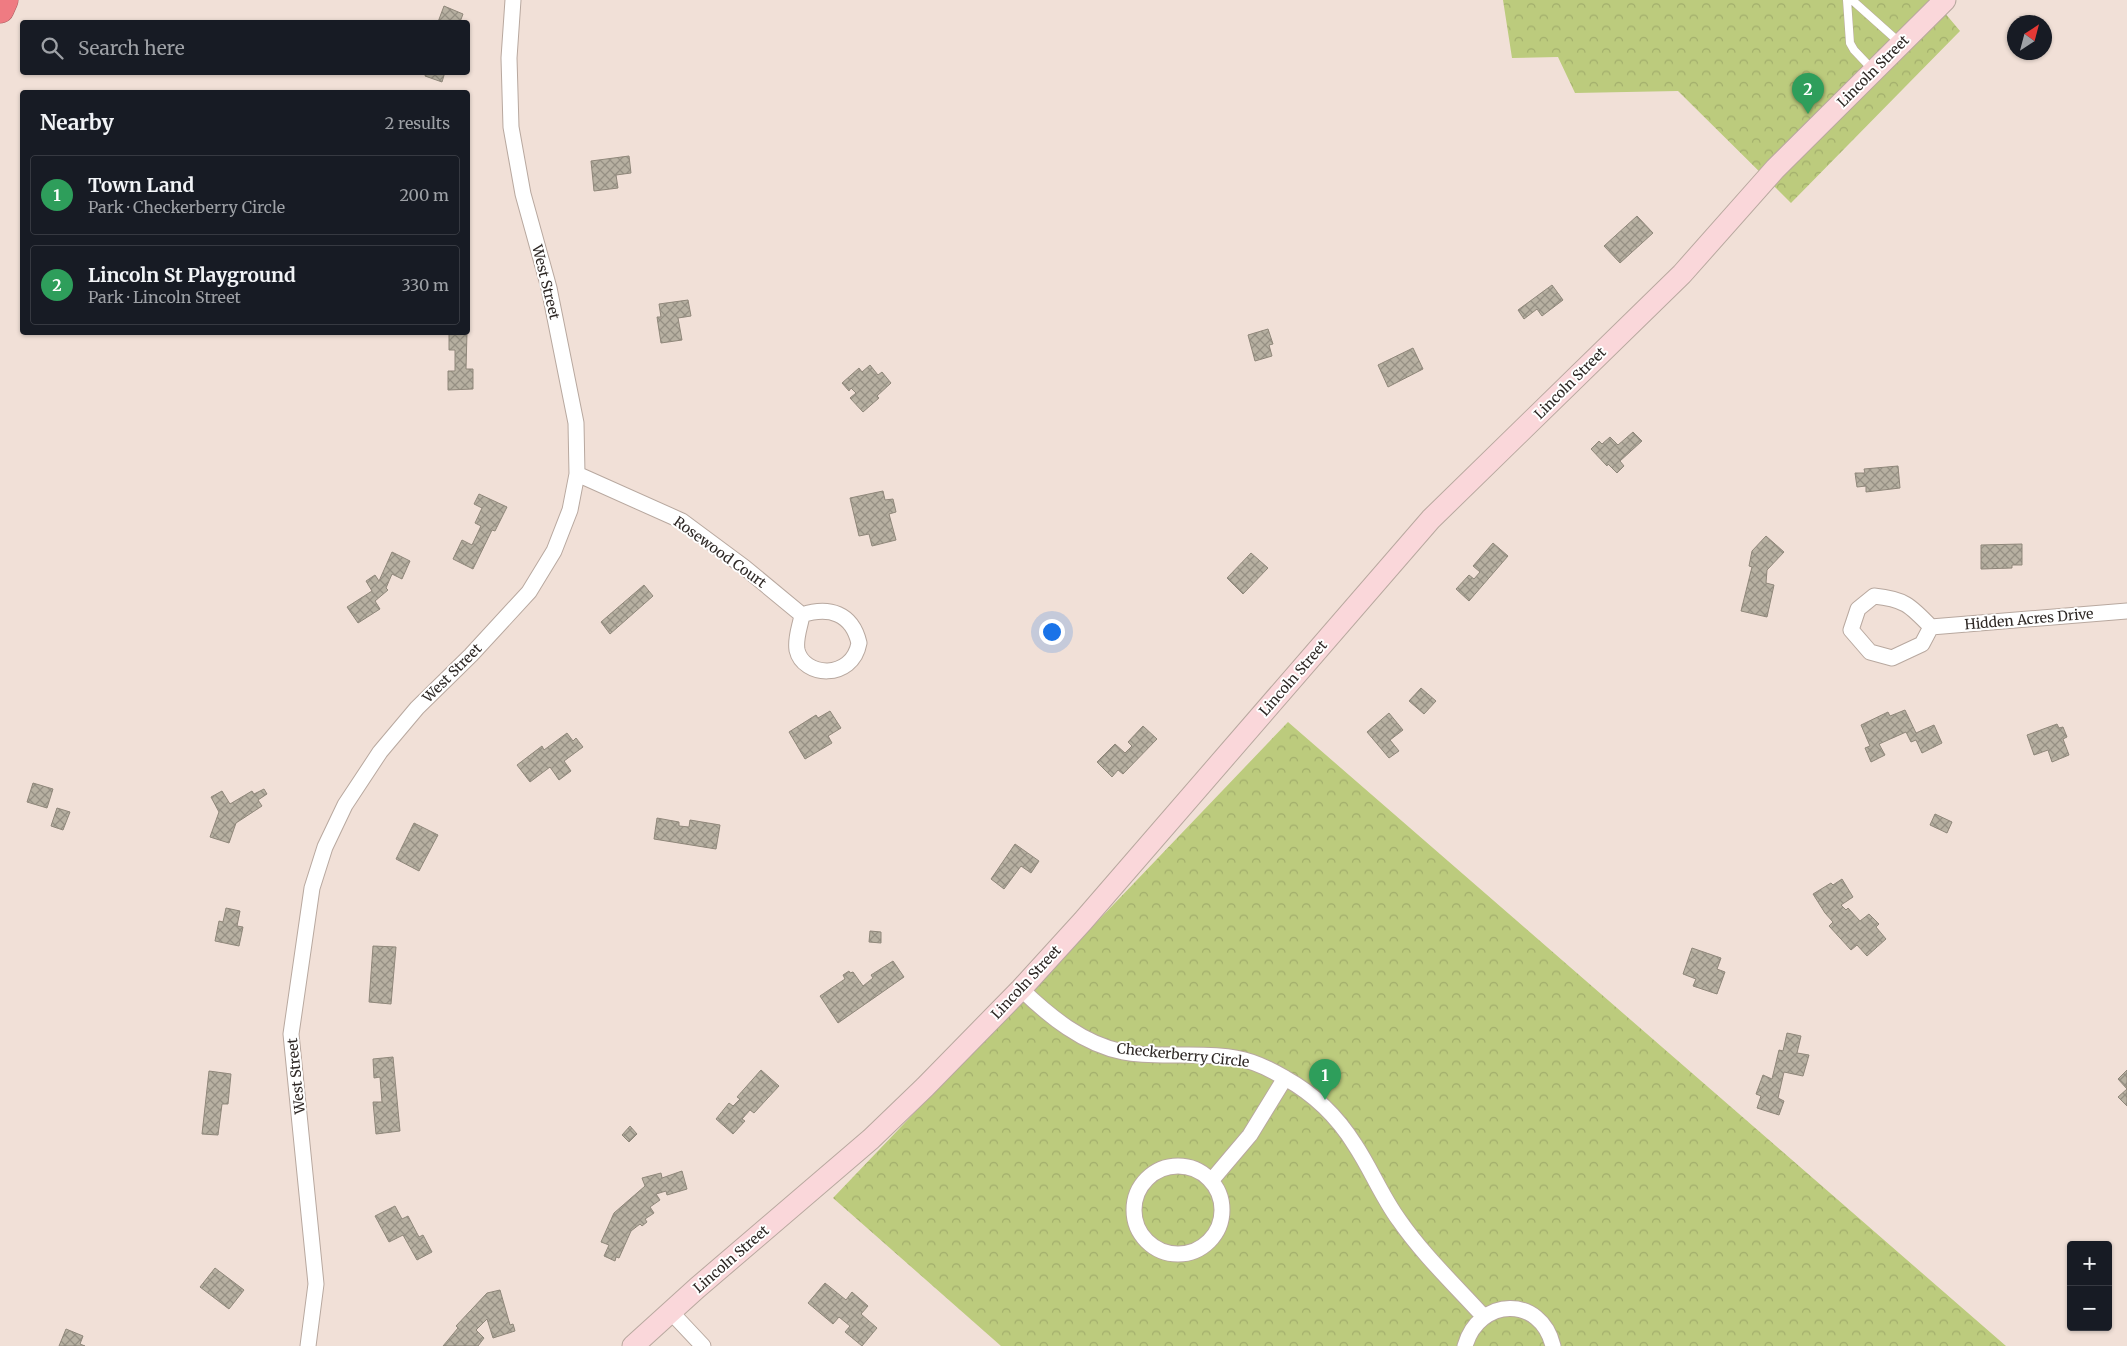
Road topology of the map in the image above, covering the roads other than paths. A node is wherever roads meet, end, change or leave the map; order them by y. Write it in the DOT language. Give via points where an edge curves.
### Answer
graph roads {
  1 [pos="4,0"];
  2 [pos="513,0"];
  3 [pos="1847,0"];
  4 [pos="1852,0"];
  5 [pos="1945,0"];
  6 [pos="0,9"];
  7 [pos="1901,44"];
  8 [pos="1874,71"];
  9 [pos="577,474"];
  10 [pos="2127,611"];
  11 [pos="802,615"];
  12 [pos="1930,627"];
  13 [pos="1021,989"];
  14 [pos="1285,1078"];
  15 [pos="1211,1181"];
  16 [pos="671,1312"];
  17 [pos="1484,1317"];
  18 [pos="308,1346"];
  19 [pos="633,1346"];
  20 [pos="703,1346"];
  21 [pos="1465,1346"];
  22 [pos="1553,1346"];
  1 -- 6 [label="highway"];
  2 -- 9 [label="street, West Street" via="509,58 511,127 522,194 549,288 576,423"];
  3 -- 8 [label="lane" via="1850,44"];
  4 -- 7 [label="lane"];
  5 -- 7 [label="main road, Lincoln Street"];
  7 -- 8 [label="main road, Lincoln Street"];
  8 -- 13 [label="main road, Lincoln Street" via="1775,168 1682,274 1431,519 1146,850"];
  9 -- 11 [label="street, Rosewood Court" via="682,521"];
  9 -- 18 [label="street, West Street" via="570,510 554,551 529,592 417,708 380,752 346,805 325,847 312,888 291,1034 316,1284"];
  10 -- 12 [label="street, Hidden Acres Drive"];
  11 -- 11 [label="street" via="797,649 803,660 819,670 832,672 852,661 859,643 849,623 828,610"];
  12 -- 12 [label="street" via="1922,644 1892,658 1870,652 1851,630 1858,609 1874,596 1896,598 1914,609"];
  13 -- 14 [label="street, Checkerberry Circle" via="1044,1012 1068,1029 1122,1052 1235,1058 1256,1063"];
  13 -- 16 [label="main road, Lincoln Street" via="870,1139"];
  14 -- 15 [label="street" via="1250,1135"];
  14 -- 17 [label="street, Checkerberry Circle" via="1315,1096 1336,1118 1356,1145 1398,1219 1423,1252"];
  15 -- 15 [label="street" via="1199,1171 1179,1166 1158,1170 1147,1179 1138,1190 1134,1203 1134,1217 1147,1242 1160,1251 1174,1255 1189,1254 1214,1237 1221,1223 1223,1208"];
  16 -- 19 [label="main road, Lincoln Street"];
  16 -- 20 [label="street"];
  17 -- 21 [label="street" via="1470,1332"];
  17 -- 22 [label="street" via="1503,1309 1517,1309 1530,1314 1542,1323"];
}
